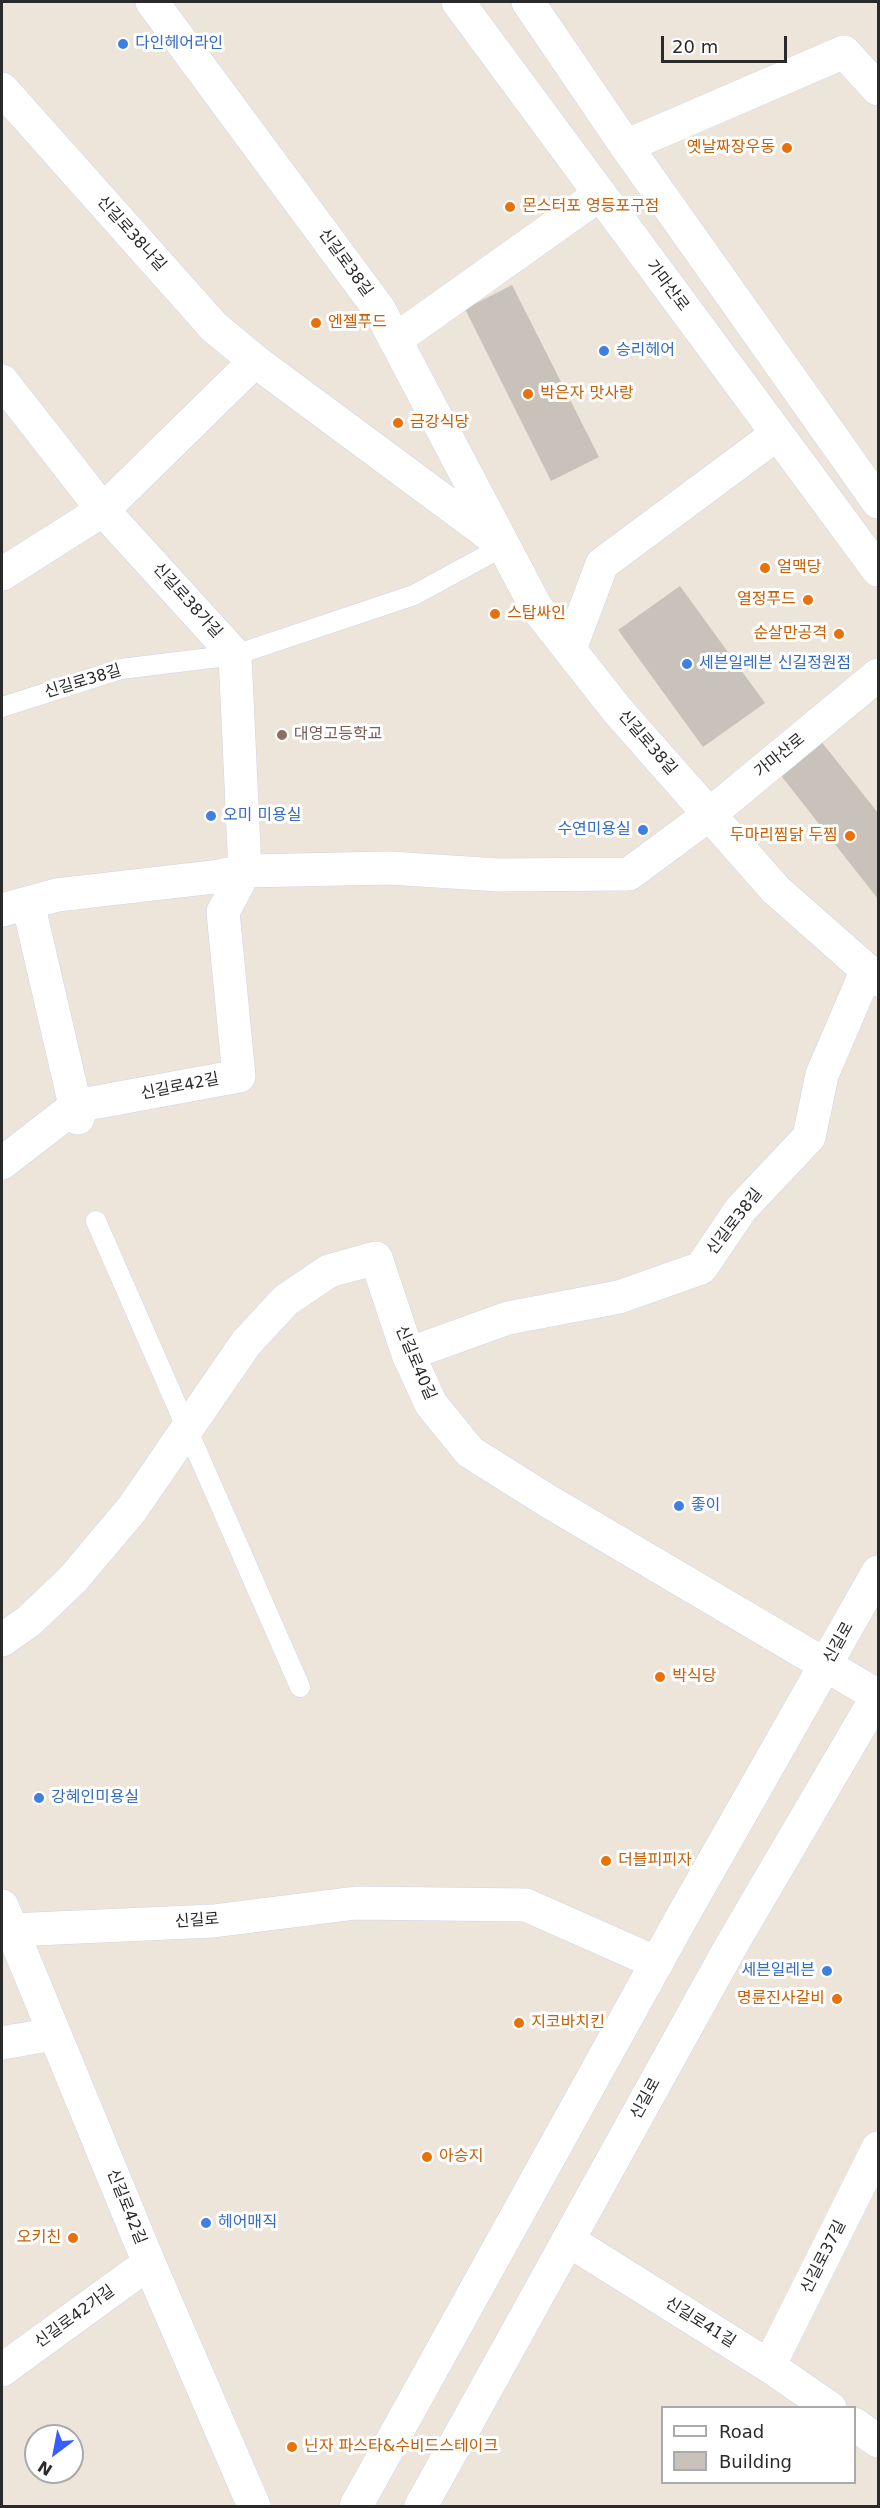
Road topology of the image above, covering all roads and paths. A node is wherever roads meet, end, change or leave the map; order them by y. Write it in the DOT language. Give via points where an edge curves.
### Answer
graph roads {
  1 [pos="152,2"];
  2 [pos="458,2"];
  3 [pos="528,2"];
  4 [pos="879,89"];
  5 [pos="5,100"];
  6 [pos="626,146"];
  7 [pos="578,167"];
  8 [pos="599,195"];
  9 [pos="395,340"];
  10 [pos="255,361"];
  11 [pos="2,381"];
  12 [pos="777,434"];
  13 [pos="879,502"];
  14 [pos="103,510"];
  15 [pos="504,546"];
  16 [pos="879,570"];
  17 [pos="2,574"];
  18 [pos="570,649"];
  19 [pos="235,655"];
  20 [pos="879,675"];
  21 [pos="2,707"];
  22 [pos="710,814"];
  23 [pos="245,870"];
  24 [pos="15,907"];
  25 [pos="873,975"];
  26 [pos="77,1112"];
  27 [pos="2,1163"];
  28 [pos="96,1221"];
  29 [pos="408,1354"];
  30 [pos="186,1430"];
  31 [pos="879,1572"];
  32 [pos="2,1640"];
  33 [pos="827,1665"];
  34 [pos="300,1688"];
  35 [pos="878,1695"];
  36 [pos="6,1918"];
  37 [pos="657,1963"];
  38 [pos="54,2034"];
  39 [pos="2,2043"];
  40 [pos="879,2148"];
  41 [pos="568,2240"];
  42 [pos="149,2263"];
  43 [pos="769,2366"];
  44 [pos="2,2370"];
  45 [pos="827,2406"];
  46 [pos="856,2425"];
  47 [pos="879,2441"];
  48 [pos="254,2506"];
  49 [pos="356,2506"];
  50 [pos="421,2506"];
  1 -- 9 [label="street, 신길로38길" via="379,309"];
  2 -- 7 [label="street, 가마산로"];
  3 -- 6 [label="street"];
  4 -- 6 [label="street" via="844,52"];
  5 -- 10 [label="street, 신길로38나길" via="214,327"];
  6 -- 7 [label="street"];
  6 -- 13 [label="street"];
  7 -- 8 [label="street, 가마산로"];
  8 -- 9 [label="street"];
  8 -- 12 [label="street, 가마산로"];
  9 -- 15 [label="street, 신길로38길"];
  10 -- 14 [label="street"];
  10 -- 15 [label="street, 신길로38나길"];
  11 -- 14 [label="street, 신길로38가길"];
  12 -- 16 [label="street, 가마산로"];
  12 -- 18 [label="street" via="602,564"];
  14 -- 17 [label="street"];
  14 -- 19 [label="street, 신길로38가길"];
  15 -- 18 [label="street, 신길로38길" via="536,607"];
  15 -- 19 [label="lane, 신길로38길" via="414,595"];
  18 -- 22 [label="street, 신길로38길" via="618,711"];
  19 -- 21 [label="lane, 신길로38길" via="121,669"];
  19 -- 23 [label="street"];
  20 -- 22 [label="street, 가마산로"];
  22 -- 23 [label="street" via="629,874 498,875 390,868"];
  22 -- 25 [label="street, 신길로38길" via="776,890"];
  23 -- 24 [label="street" via="57,895"];
  23 -- 26 [label="street, 신길로42길" via="223,912 239,1076"];
  24 -- 26 [label="street"];
  25 -- 29 [label="street, 신길로38길" via="822,1075 809,1137 741,1209 701,1268 619,1298 508,1318"];
  26 -- 27 [label="street, 신길로42길"];
  28 -- 30 [label="lane"];
  29 -- 30 [label="street, 신길로40길" via="376,1258 330,1271 286,1300 246,1343"];
  29 -- 33 [label="street, 신길로40길" via="431,1404 470,1452"];
  30 -- 32 [label="street, 신길로40길" via="132,1509 73,1579 29,1621"];
  30 -- 34 [label="lane"];
  31 -- 33 [label="street, 신길로"];
  33 -- 35 [label="street, 신길로40길"];
  33 -- 37 [label="street, 신길로"];
  35 -- 41 [label="street, 신길로" via="731,1946"];
  36 -- 37 [label="street, 신길로" via="213,1921 356,1903 526,1905"];
  36 -- 38 [label="street, 신길로42길"];
  37 -- 49 [label="street, 신길로"];
  38 -- 39 [label="street"];
  38 -- 42 [label="street, 신길로42길"];
  40 -- 43 [label="street, 신길로37길"];
  41 -- 43 [label="street, 신길로41길"];
  41 -- 50 [label="street, 신길로"];
  42 -- 44 [label="street, 신길로42가길"];
  42 -- 48 [label="street, 신길로42길"];
  43 -- 45 [label="street, 신길로41길"];
  46 -- 47 [label="street"];
}
